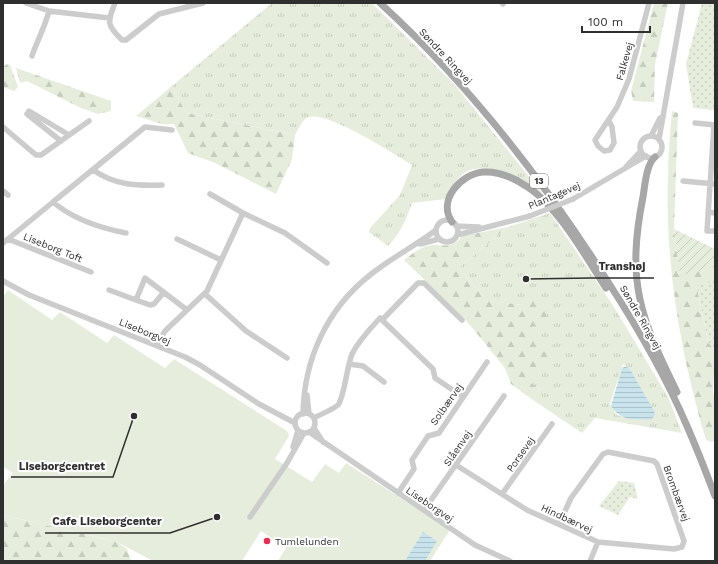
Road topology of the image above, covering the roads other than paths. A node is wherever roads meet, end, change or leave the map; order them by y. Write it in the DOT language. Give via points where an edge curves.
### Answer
graph roads {
  1 [pos="26,3"];
  2 [pos="115,3"];
  3 [pos="203,3"];
  4 [pos="380,3"];
  5 [pos="649,3"];
  6 [pos="684,3"];
  7 [pos="38,5"];
  8 [pos="49,11"];
  9 [pos="109,18"];
  10 [pos="32,56"];
  11 [pos="664,108"];
  12 [pos="89,121"];
  13 [pos="609,121"];
  14 [pos="695,123"];
  15 [pos="714,125"];
  16 [pos="3,127"];
  17 [pos="172,130"];
  18 [pos="69,135"];
  19 [pos="651,136"];
  20 [pos="659,139"];
  21 [pos="61,141"];
  22 [pos="641,151"];
  23 [pos="646,156"];
  24 [pos="656,157"];
  25 [pos="93,170"];
  26 [pos="623,170"];
  27 [pos="683,181"];
  28 [pos="712,183"];
  29 [pos="162,185"];
  30 [pos="210,194"];
  31 [pos="53,202"];
  32 [pos="708,212"];
  33 [pos="243,213"];
  34 [pos="715,213"];
  35 [pos="454,224"];
  36 [pos="487,226"];
  37 [pos="436,230"];
  38 [pos="715,231"];
  39 [pos="126,233"];
  40 [pos="457,235"];
  41 [pos="8,238"];
  42 [pos="177,239"];
  43 [pos="439,239"];
  44 [pos="3,243"];
  45 [pos="415,246"];
  46 [pos="221,260"];
  47 [pos="327,263"];
  48 [pos="91,272"];
  49 [pos="3,281"];
  50 [pos="109,290"];
  51 [pos="164,292"];
  52 [pos="205,294"];
  53 [pos="136,300"];
  54 [pos="187,310"];
  55 [pos="383,319"];
  56 [pos="462,320"];
  57 [pos="156,345"];
  58 [pos="287,358"];
  59 [pos="487,362"];
  60 [pos="349,364"];
  61 [pos="384,382"];
  62 [pos="666,383"];
  63 [pos="504,396"];
  64 [pos="463,397"];
  65 [pos="274,410"];
  66 [pos="306,416"];
  67 [pos="296,423"];
  68 [pos="552,424"];
  69 [pos="314,428"];
  70 [pos="298,430"];
  71 [pos="306,433"];
  72 [pos="323,442"];
  73 [pos="292,453"];
  74 [pos="456,465"];
  75 [pos="710,484"];
  76 [pos="398,493"];
  77 [pos="502,494"];
  78 [pos="715,496"];
  79 [pos="424,510"];
  80 [pos="250,517"];
  81 [pos="559,524"];
  82 [pos="598,542"];
  83 [pos="682,547"];
  84 [pos="497,555"];
  85 [pos="492,561"];
  86 [pos="510,561"];
  87 [pos="590,561"];
  1 -- 7 [label="street"];
  2 -- 9 [label="street"];
  3 -- 9 [label="street" via="160,14 126,40 122,40 110,27"];
  4 -- 62 [label="main road, Søndre Ringvej / 13" via="442,64 521,157 591,255"];
  5 -- 13 [label="street, Falkevej" via="629,79 618,107"];
  6 -- 11 [label="street"];
  7 -- 8 [label="street"];
  8 -- 9 [label="street"];
  8 -- 10 [label="street"];
  11 -- 19 [label="street"];
  11 -- 20 [label="street"];
  12 -- 18 [label="street"];
  13 -- 13 [label="street, Falkevej" via="614,143 610,150 604,151 595,140"];
  14 -- 15 [label="street"];
  15 -- 28 [label="street"];
  16 -- 21 [label="street" via="36,154 44,154"];
  17 -- 25 [label="street, Liseborg Toft" via="145,127"];
  18 -- 21 [label="street"];
  18 -- 21 [label="street" via="29,112 27,114"];
  19 -- 20 [label="street"];
  19 -- 22 [label="street" via="642,141"];
  20 -- 24 [label="street" via="662,147"];
  22 -- 23 [label="street"];
  22 -- 26 [label="street, Plantagevej"];
  23 -- 24 [label="street"];
  23 -- 26 [label="street, Plantagevej"];
  24 -- 75 [label="main road" via="649,170 636,232 637,287 649,332 695,433"];
  25 -- 29 [label="street" via="106,179 117,182"];
  25 -- 31 [label="street, Liseborg Toft"];
  26 -- 36 [label="street, Plantagevej, bridge" via="573,199 530,216"];
  27 -- 28 [label="street"];
  28 -- 32 [label="street"];
  30 -- 33 [label="street"];
  31 -- 39 [label="street" via="66,214 108,230"];
  31 -- 41 [label="street, Liseborg Toft"];
  32 -- 34 [label="street"];
  32 -- 38 [label="street" via="707,231"];
  33 -- 46 [label="street"];
  33 -- 47 [label="street" via="285,233"];
  35 -- 36 [label="street, Plantagevej"];
  35 -- 37 [label="street" via="443,221"];
  35 -- 40 [label="street"];
  35 -- 62 [label="main road" via="449,217 448,207 452,193 458,184 473,174 497,173 532,189 549,206 570,234"];
  36 -- 40 [label="street, Plantagevej"];
  37 -- 43 [label="street"];
  37 -- 45 [label="street"];
  40 -- 43 [label="street" via="449,242"];
  41 -- 44 [label="street, Liseborg Toft"];
  41 -- 48 [label="street, Liseborg Toft"];
  42 -- 46 [label="street"];
  43 -- 45 [label="street"];
  45 -- 66 [label="street" via="369,276 337,309 318,339 309,367 306,383"];
  46 -- 52 [label="street"];
  49 -- 57 [label="street, Liseborgvej" via="29,295"];
  50 -- 53 [label="street"];
  51 -- 53 [label="street" via="154,304"];
  51 -- 53 [label="street" via="145,278"];
  51 -- 54 [label="street"];
  52 -- 54 [label="street"];
  52 -- 58 [label="street" via="246,331"];
  54 -- 57 [label="street" via="165,331"];
  55 -- 56 [label="street" via="418,282 424,283"];
  55 -- 60 [label="street" via="380,318 362,338"];
  55 -- 64 [label="street" via="433,369 435,378"];
  57 -- 65 [label="street, Liseborgvej" via="200,365 259,404"];
  59 -- 64 [label="street, Solbærvej"];
  60 -- 61 [label="street" via="363,366"];
  60 -- 66 [label="street" via="338,405"];
  62 -- 75 [label="main road, Søndre Ringvej / 13" via="687,425"];
  63 -- 74 [label="street, Slåenvej"];
  64 -- 76 [label="street, Solbærvej" via="439,433 428,436 412,460 414,469"];
  65 -- 66 [label="street, Liseborgvej"];
  65 -- 67 [label="street, Liseborgvej"];
  66 -- 67 [label="street"];
  66 -- 69 [label="street"];
  67 -- 70 [label="street"];
  68 -- 77 [label="street, Porsevej"];
  69 -- 71 [label="street"];
  69 -- 72 [label="street, Liseborgvej"];
  70 -- 71 [label="street, Liseborgvej"];
  70 -- 73 [label="street"];
  71 -- 72 [label="street, Liseborgvej"];
  71 -- 73 [label="street"];
  72 -- 76 [label="street, Liseborgvej"];
  73 -- 80 [label="street"];
  74 -- 77 [label="street, Hindbærvej"];
  74 -- 79 [label="street, Slåenvej"];
  75 -- 78 [label="main road, Søndre Ringvej / 13"];
  76 -- 79 [label="street, Liseborgvej"];
  77 -- 81 [label="street, Hindbærvej" via="527,510"];
  79 -- 84 [label="street, Liseborgvej" via="475,545"];
  81 -- 82 [label="street, Hindbærvej"];
  81 -- 83 [label="street, Brombærvej" via="571,498 603,454 608,452 654,461 657,464 684,538"];
  82 -- 83 [label="street, Hindbærvej" via="674,550"];
  82 -- 87 [label="street"];
  84 -- 85 [label="street"];
  84 -- 86 [label="street, Liseborgvej"];
}
